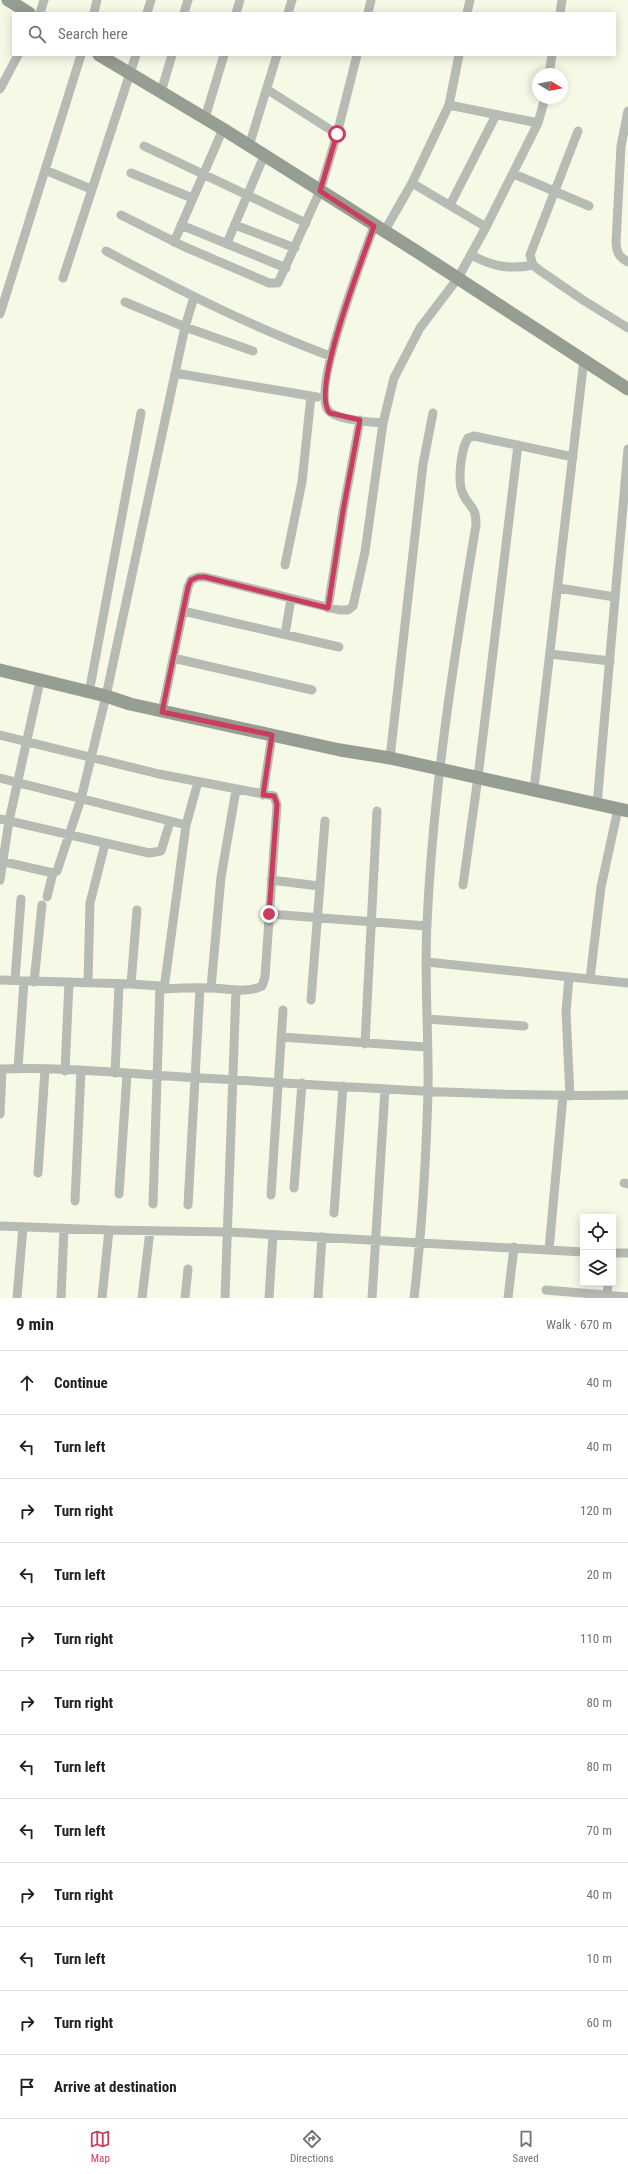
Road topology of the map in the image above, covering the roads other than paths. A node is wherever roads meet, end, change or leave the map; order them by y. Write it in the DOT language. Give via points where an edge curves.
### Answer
graph roads {
  1 [pos="8,0"];
  2 [pos="44,0"];
  3 [pos="97,0"];
  4 [pos="151,0"];
  5 [pos="188,0"];
  6 [pos="240,0"];
  7 [pos="292,0"];
  8 [pos="371,0"];
  9 [pos="470,0"];
  10 [pos="562,0"];
  11 [pos="27,12"];
  12 [pos="40,12"];
  13 [pos="94,12"];
  14 [pos="147,12"];
  15 [pos="184,12"];
  16 [pos="236,12"];
  17 [pos="288,12"];
  18 [pos="368,12"];
  19 [pos="467,12"];
  20 [pos="560,12"];
  21 [pos="17,56"];
  22 [pos="81,56"];
  23 [pos="101,56"];
  24 [pos="136,56"];
  25 [pos="172,56"];
  26 [pos="224,56"];
  27 [pos="277,56"];
  28 [pos="357,56"];
  29 [pos="459,56"];
  30 [pos="552,56"];
  31 [pos="550,68"];
  32 [pos="131,74"];
  33 [pos="1,84"];
  34 [pos="268,90"];
  35 [pos="161,92"];
  36 [pos="543,104"];
  37 [pos="448,105"];
  38 [pos="628,111"];
  39 [pos="496,115"];
  40 [pos="205,118"];
  41 [pos="538,123"];
  42 [pos="223,130"];
  43 [pos="578,131"];
  44 [pos="337,134"];
  45 [pos="144,146"];
  46 [pos="249,146"];
  47 [pos="264,156"];
  48 [pos="46,170"];
  49 [pos="131,173"];
  50 [pos="203,173"];
  51 [pos="514,174"];
  52 [pos="412,183"];
  53 [pos="91,189"];
  54 [pos="320,191"];
  55 [pos="554,192"];
  56 [pos="248,194"];
  57 [pos="192,198"];
  58 [pos="450,205"];
  59 [pos="589,206"];
  60 [pos="121,215"];
  61 [pos="306,223"];
  62 [pos="181,225"];
  63 [pos="235,225"];
  64 [pos="486,227"];
  65 [pos="379,229"];
  66 [pos="174,242"];
  67 [pos="227,243"];
  68 [pos="295,248"];
  69 [pos="106,251"];
  70 [pos="471,255"];
  71 [pos="628,262"];
  72 [pos="533,265"];
  73 [pos="286,268"];
  74 [pos="63,278"];
  75 [pos="458,278"];
  76 [pos="194,297"];
  77 [pos="125,302"];
  78 [pos="0,314"];
  79 [pos="185,327"];
  80 [pos="628,328"];
  81 [pos="253,351"];
  82 [pos="330,356"];
  83 [pos="584,360"];
  84 [pos="175,373"];
  85 [pos="628,389"];
  86 [pos="311,396"];
  87 [pos="324,398"];
  88 [pos="432,413"];
  89 [pos="141,414"];
  90 [pos="360,420"];
  91 [pos="383,423"];
  92 [pos="518,445"];
  93 [pos="628,449"];
  94 [pos="573,457"];
  95 [pos="285,565"];
  96 [pos="558,588"];
  97 [pos="615,596"];
  98 [pos="291,599"];
  99 [pos="328,608"];
  100 [pos="183,611"];
  101 [pos="284,634"];
  102 [pos="339,647"];
  103 [pos="550,654"];
  104 [pos="173,658"];
  105 [pos="610,662"];
  106 [pos="0,670"];
  107 [pos="40,681"];
  108 [pos="312,690"];
  109 [pos="89,693"];
  110 [pos="106,696"];
  111 [pos="162,712"];
  112 [pos="0,735"];
  113 [pos="272,735"];
  114 [pos="28,743"];
  115 [pos="90,758"];
  116 [pos="390,758"];
  117 [pos="439,769"];
  118 [pos="478,777"];
  119 [pos="0,778"];
  120 [pos="198,782"];
  121 [pos="17,783"];
  122 [pos="534,789"];
  123 [pos="236,790"];
  124 [pos="263,795"];
  125 [pos="81,799"];
  126 [pos="597,805"];
  127 [pos="623,810"];
  128 [pos="377,811"];
  129 [pos="4,820"];
  130 [pos="325,821"];
  131 [pos="170,822"];
  132 [pos="186,826"];
  133 [pos="70,835"];
  134 [pos="105,844"];
  135 [pos="2,861"];
  136 [pos="53,874"];
  137 [pos="0,880"];
  138 [pos="271,880"];
  139 [pos="463,885"];
  140 [pos="319,886"];
  141 [pos="47,897"];
  142 [pos="21,899"];
  143 [pos="42,905"];
  144 [pos="137,910"];
  145 [pos="269,914"];
  146 [pos="317,918"];
  147 [pos="370,923"];
  148 [pos="427,926"];
  149 [pos="427,962"];
  150 [pos="569,977"];
  151 [pos="590,979"];
  152 [pos="0,980"];
  153 [pos="19,981"];
  154 [pos="34,982"];
  155 [pos="69,982"];
  156 [pos="88,982"];
  157 [pos="628,983"];
  158 [pos="119,984"];
  159 [pos="131,984"];
  160 [pos="162,987"];
  161 [pos="200,988"];
  162 [pos="211,988"];
  163 [pos="236,990"];
  164 [pos="311,1000"];
  165 [pos="284,1010"];
  166 [pos="427,1019"];
  167 [pos="524,1026"];
  168 [pos="281,1038"];
  169 [pos="365,1044"];
  170 [pos="426,1047"];
  171 [pos="1,1069"];
  172 [pos="18,1069"];
  173 [pos="45,1070"];
  174 [pos="65,1071"];
  175 [pos="81,1071"];
  176 [pos="115,1073"];
  177 [pos="127,1074"];
  178 [pos="158,1075"];
  179 [pos="195,1077"];
  180 [pos="234,1080"];
  181 [pos="277,1082"];
  182 [pos="302,1083"];
  183 [pos="343,1086"];
  184 [pos="386,1089"];
  185 [pos="428,1090"];
  186 [pos="628,1095"];
  187 [pos="566,1096"];
  188 [pos="0,1114"];
  189 [pos="38,1173"];
  190 [pos="294,1188"];
  191 [pos="119,1194"];
  192 [pos="271,1195"];
  193 [pos="75,1201"];
  194 [pos="154,1204"];
  195 [pos="188,1205"];
  196 [pos="334,1213"];
  197 [pos="0,1226"];
  198 [pos="23,1227"];
  199 [pos="64,1228"];
  200 [pos="109,1230"];
  201 [pos="150,1231"];
  202 [pos="228,1232"];
  203 [pos="273,1235"];
  204 [pos="322,1237"];
  205 [pos="374,1241"];
  206 [pos="420,1241"];
  207 [pos="514,1247"];
  208 [pos="549,1250"];
  209 [pos="580,1252"];
  210 [pos="616,1253"];
  211 [pos="628,1253"];
  212 [pos="188,1269"];
  213 [pos="608,1286"];
  214 [pos="546,1290"];
  215 [pos="607,1297"];
  216 [pos="628,1297"];
  217 [pos="17,1298"];
  218 [pos="61,1298"];
  219 [pos="102,1298"];
  220 [pos="142,1298"];
  221 [pos="185,1298"];
  222 [pos="225,1298"];
  223 [pos="269,1298"];
  224 [pos="318,1298"];
  225 [pos="372,1298"];
  226 [pos="414,1298"];
  227 [pos="508,1298"];
  1 -- 11 [label="main road"];
  2 -- 12 [label="street"];
  3 -- 13 [label="street"];
  4 -- 14 [label="street"];
  5 -- 15 [label="street"];
  6 -- 16 [label="street"];
  7 -- 17 [label="street"];
  8 -- 18 [label="street"];
  9 -- 19 [label="street"];
  10 -- 20 [label="street"];
  21 -- 33 [label="street"];
  22 -- 48 [label="street"];
  23 -- 32 [label="main road"];
  24 -- 32 [label="street"];
  25 -- 35 [label="street"];
  26 -- 40 [label="street"];
  27 -- 34 [label="street"];
  28 -- 44 [label="street"];
  29 -- 37 [label="street"];
  30 -- 31 [label="street"];
  32 -- 35 [label="main road"];
  32 -- 53 [label="street"];
  34 -- 44 [label="street"];
  34 -- 46 [label="street"];
  35 -- 40 [label="main road"];
  36 -- 41 [label="street"];
  37 -- 39 [label="street"];
  37 -- 52 [label="street"];
  38 -- 71 [label="street" via="621,146 616,243 620,258"];
  39 -- 41 [label="street"];
  39 -- 58 [label="street"];
  40 -- 42 [label="main road"];
  41 -- 51 [label="street"];
  42 -- 46 [label="main road"];
  42 -- 50 [label="street"];
  43 -- 55 [label="street"];
  44 -- 54 [label="street"];
  45 -- 50 [label="street"];
  46 -- 47 [label="main road"];
  47 -- 54 [label="main road"];
  47 -- 56 [label="street"];
  48 -- 53 [label="street"];
  48 -- 78 [label="street"];
  49 -- 57 [label="street"];
  50 -- 56 [label="street"];
  50 -- 57 [label="street"];
  51 -- 55 [label="street"];
  51 -- 64 [label="street"];
  52 -- 58 [label="street"];
  52 -- 65 [label="street"];
  53 -- 74 [label="street"];
  54 -- 61 [label="street"];
  54 -- 65 [label="main road"];
  55 -- 59 [label="street"];
  55 -- 72 [label="street" via="531,247"];
  56 -- 61 [label="street"];
  56 -- 63 [label="street"];
  57 -- 62 [label="street"];
  58 -- 64 [label="street"];
  60 -- 66 [label="street"];
  61 -- 68 [label="street"];
  62 -- 66 [label="street"];
  62 -- 67 [label="street"];
  63 -- 67 [label="street"];
  63 -- 68 [label="street"];
  64 -- 70 [label="street"];
  65 -- 75 [label="main road"];
  65 -- 82 [label="street"];
  66 -- 73 [label="street" via="269,283 278,282"];
  67 -- 73 [label="street"];
  68 -- 73 [label="street"];
  69 -- 76 [label="street"];
  70 -- 72 [label="street" via="499,267 515,269"];
  70 -- 75 [label="street"];
  72 -- 80 [label="street"];
  75 -- 83 [label="main road"];
  75 -- 91 [label="street" via="420,328 405,355 394,378"];
  76 -- 79 [label="street"];
  76 -- 82 [label="street" via="284,339"];
  77 -- 79 [label="street"];
  79 -- 81 [label="street"];
  79 -- 84 [label="street"];
  82 -- 87 [label="street"];
  83 -- 85 [label="main road"];
  83 -- 94 [label="street"];
  84 -- 86 [label="street"];
  84 -- 110 [label="street"];
  86 -- 87 [label="street"];
  86 -- 95 [label="street" via="302,482"];
  87 -- 90 [label="street" via="330,413"];
  88 -- 116 [label="street" via="423,464"];
  89 -- 109 [label="street"];
  90 -- 91 [label="street"];
  90 -- 99 [label="street"];
  91 -- 99 [label="street" via="365,552 356,596 353,606 348,610"];
  92 -- 94 [label="street"];
  92 -- 117 [label="street" via="474,436 468,438 464,444 461,486 463,494 473,506 476,525"];
  92 -- 118 [label="street"];
  93 -- 97 [label="street"];
  94 -- 96 [label="street"];
  96 -- 97 [label="street"];
  96 -- 103 [label="street"];
  97 -- 105 [label="street"];
  98 -- 99 [label="street"];
  98 -- 100 [label="street" via="198,577 191,580"];
  98 -- 101 [label="street"];
  100 -- 101 [label="street"];
  100 -- 104 [label="street"];
  101 -- 102 [label="street"];
  103 -- 105 [label="street"];
  103 -- 122 [label="street"];
  104 -- 108 [label="street"];
  104 -- 111 [label="street"];
  105 -- 126 [label="street"];
  106 -- 107 [label="main road"];
  107 -- 109 [label="main road"];
  107 -- 114 [label="street"];
  109 -- 110 [label="main road"];
  110 -- 111 [label="main road"];
  110 -- 115 [label="street"];
  111 -- 113 [label="main road"];
  112 -- 114 [label="street"];
  113 -- 116 [label="main road"];
  113 -- 124 [label="street"];
  114 -- 115 [label="street"];
  114 -- 121 [label="street"];
  115 -- 120 [label="street"];
  115 -- 125 [label="street"];
  116 -- 117 [label="main road"];
  117 -- 118 [label="main road"];
  117 -- 148 [label="street"];
  118 -- 122 [label="main road"];
  118 -- 139 [label="street"];
  119 -- 121 [label="street"];
  120 -- 123 [label="street"];
  120 -- 132 [label="street"];
  121 -- 125 [label="street"];
  121 -- 129 [label="street"];
  122 -- 126 [label="main road"];
  123 -- 124 [label="street"];
  123 -- 162 [label="street" via="221,877"];
  124 -- 138 [label="street" via="274,796 277,804"];
  125 -- 131 [label="street"];
  125 -- 133 [label="street"];
  126 -- 127 [label="main road"];
  127 -- 151 [label="street" via="601,887"];
  128 -- 147 [label="street"];
  129 -- 133 [label="street"];
  129 -- 135 [label="street"];
  130 -- 140 [label="street"];
  131 -- 132 [label="street"];
  131 -- 134 [label="street" via="161,851 140,852"];
  132 -- 160 [label="street"];
  133 -- 134 [label="street"];
  133 -- 136 [label="street" via="57,871"];
  134 -- 156 [label="street" via="90,902"];
  135 -- 136 [label="street"];
  135 -- 137 [label="street"];
  136 -- 141 [label="street"];
  138 -- 140 [label="street"];
  138 -- 145 [label="street"];
  140 -- 146 [label="street"];
  142 -- 153 [label="street"];
  143 -- 154 [label="street"];
  144 -- 159 [label="street"];
  145 -- 146 [label="street"];
  145 -- 163 [label="street" via="265,977 262,986"];
  146 -- 147 [label="street"];
  146 -- 164 [label="street"];
  147 -- 148 [label="street"];
  147 -- 169 [label="street"];
  148 -- 149 [label="street"];
  149 -- 150 [label="street"];
  149 -- 166 [label="street"];
  150 -- 151 [label="street"];
  150 -- 187 [label="street" via="566,1012"];
  151 -- 157 [label="street"];
  152 -- 153 [label="street"];
  153 -- 154 [label="street"];
  153 -- 172 [label="street"];
  154 -- 155 [label="street"];
  155 -- 156 [label="street"];
  155 -- 174 [label="street"];
  156 -- 158 [label="street"];
  158 -- 159 [label="street"];
  158 -- 176 [label="street"];
  159 -- 160 [label="street"];
  160 -- 161 [label="street"];
  160 -- 178 [label="street"];
  161 -- 162 [label="street"];
  161 -- 179 [label="street"];
  162 -- 163 [label="street"];
  163 -- 180 [label="street"];
  165 -- 168 [label="street"];
  166 -- 167 [label="street"];
  166 -- 170 [label="street"];
  168 -- 169 [label="street"];
  168 -- 181 [label="street"];
  169 -- 170 [label="street"];
  170 -- 185 [label="street"];
  171 -- 172 [label="street"];
  171 -- 188 [label="street"];
  172 -- 173 [label="street"];
  173 -- 174 [label="street"];
  173 -- 189 [label="street"];
  174 -- 175 [label="street"];
  175 -- 176 [label="street"];
  175 -- 193 [label="street"];
  176 -- 177 [label="street"];
  177 -- 178 [label="street"];
  177 -- 191 [label="street"];
  178 -- 179 [label="street"];
  178 -- 194 [label="street"];
  179 -- 180 [label="street"];
  179 -- 195 [label="street"];
  180 -- 181 [label="street"];
  180 -- 202 [label="street"];
  181 -- 182 [label="street"];
  181 -- 192 [label="street"];
  182 -- 183 [label="street"];
  182 -- 190 [label="street"];
  183 -- 184 [label="street"];
  183 -- 196 [label="street"];
  184 -- 185 [label="street"];
  184 -- 205 [label="street"];
  185 -- 187 [label="street"];
  185 -- 206 [label="street"];
  186 -- 187 [label="street"];
  187 -- 208 [label="street"];
  197 -- 198 [label="street"];
  198 -- 199 [label="street"];
  198 -- 217 [label="street"];
  199 -- 200 [label="street"];
  199 -- 218 [label="street"];
  200 -- 201 [label="street"];
  200 -- 219 [label="street"];
  201 -- 202 [label="street"];
  201 -- 220 [label="street"];
  202 -- 203 [label="street"];
  202 -- 222 [label="street"];
  203 -- 204 [label="street"];
  203 -- 223 [label="street"];
  204 -- 205 [label="street"];
  204 -- 224 [label="street"];
  205 -- 206 [label="street"];
  205 -- 225 [label="street"];
  206 -- 207 [label="street"];
  206 -- 226 [label="street"];
  207 -- 208 [label="street"];
  207 -- 227 [label="street"];
  208 -- 209 [label="street"];
  210 -- 211 [label="street"];
  212 -- 221 [label="street"];
  213 -- 215 [label="street"];
  214 -- 215 [label="street"];
  215 -- 216 [label="street"];
}
